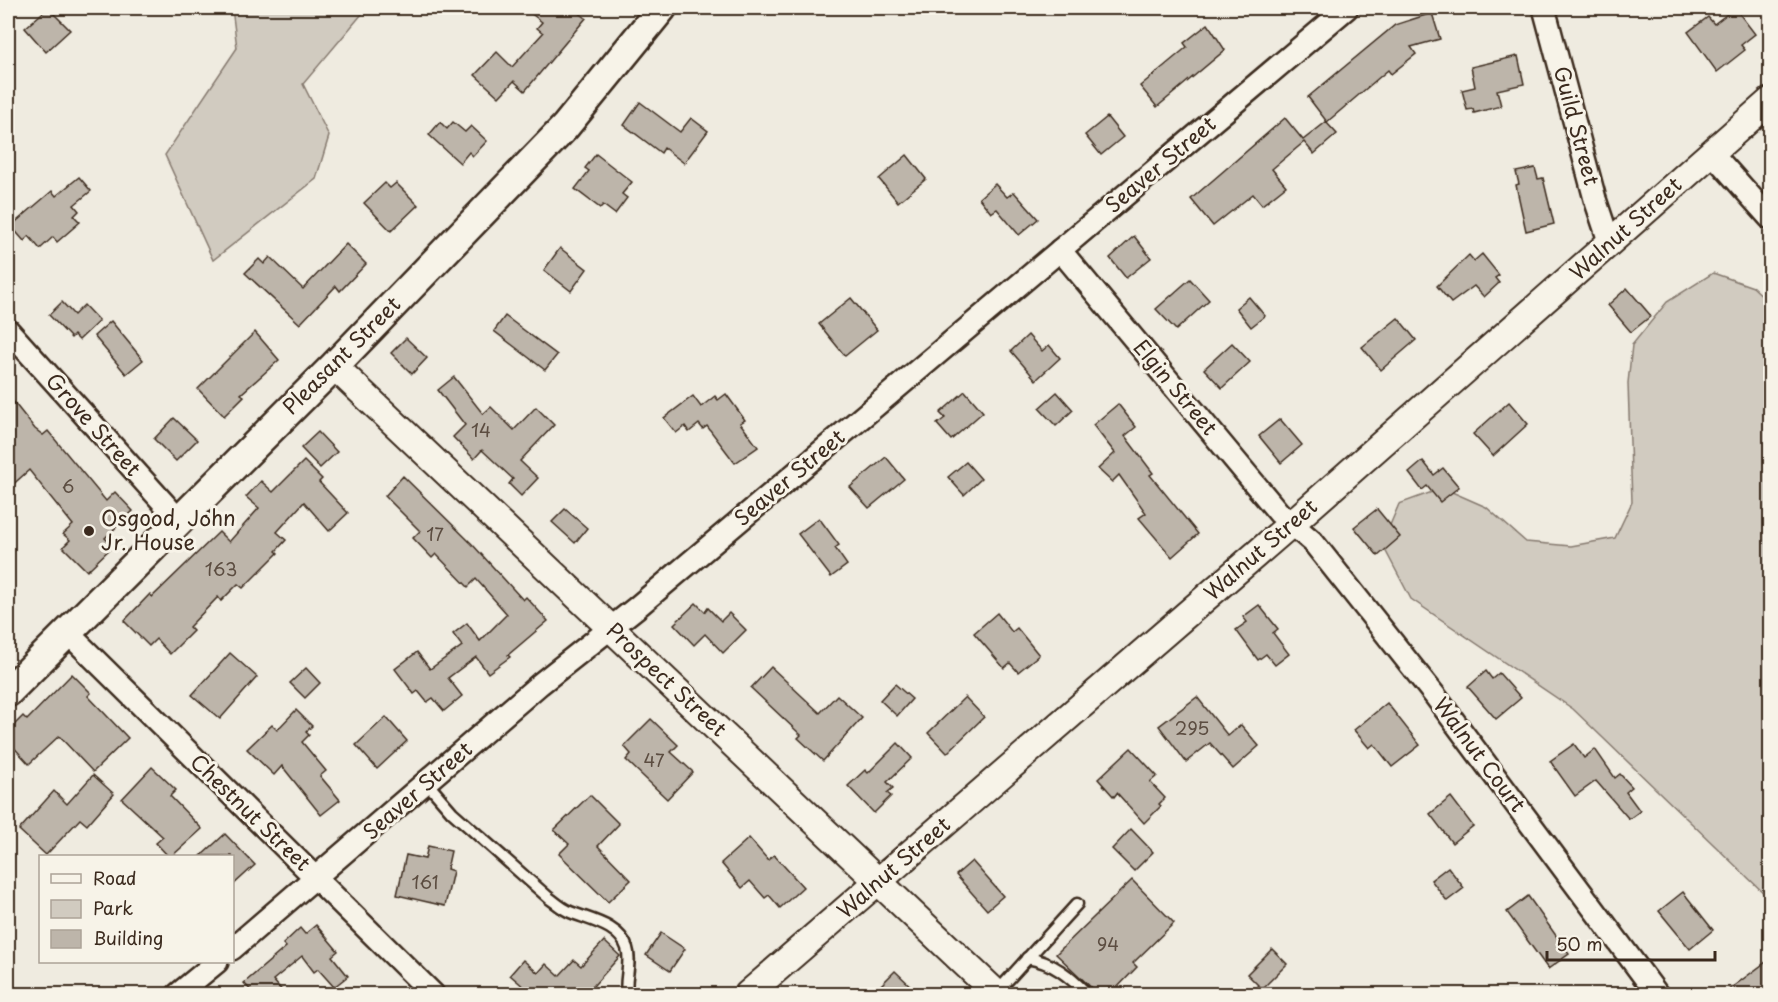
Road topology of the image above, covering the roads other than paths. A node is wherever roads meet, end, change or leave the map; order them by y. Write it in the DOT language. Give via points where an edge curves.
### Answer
graph roads {
  1 [pos="662,8"];
  2 [pos="1347,8"];
  3 [pos="1544,8"];
  4 [pos="1770,100"];
  5 [pos="1712,153"];
  6 [pos="1770,218"];
  7 [pos="1610,244"];
  8 [pos="1060,250"];
  9 [pos="8,330"];
  10 [pos="334,366"];
  11 [pos="179,520"];
  12 [pos="1291,524"];
  13 [pos="611,628"];
  14 [pos="67,632"];
  15 [pos="8,692"];
  16 [pos="428,783"];
  17 [pos="317,878"];
  18 [pos="879,881"];
  19 [pos="1077,904"];
  20 [pos="234,947"];
  21 [pos="1027,958"];
  22 [pos="217,963"];
  23 [pos="178,994"];
  24 [pos="433,994"];
  25 [pos="627,994"];
  26 [pos="748,994"];
  27 [pos="996,994"];
  28 [pos="1087,994"];
  29 [pos="1657,994"];
  1 -- 10 [label="main road, Pleasant Street" via="565,127"];
  2 -- 8 [label="street, Seaver Street"];
  3 -- 7 [label="street, Guild Street"];
  4 -- 5 [label="street, Walnut Street"];
  5 -- 6 [label="street"];
  5 -- 7 [label="street, Walnut Street"];
  7 -- 12 [label="street, Walnut Street"];
  8 -- 12 [label="street, Elgin Street"];
  8 -- 13 [label="street, Seaver Street"];
  9 -- 11 [label="street, Grove Street"];
  10 -- 11 [label="main road, Pleasant Street"];
  10 -- 13 [label="street, Prospect Street"];
  11 -- 14 [label="main road, Pleasant Street"];
  12 -- 18 [label="street, Walnut Street"];
  12 -- 29 [label="street, Walnut Court" via="1313,542 1436,697"];
  13 -- 16 [label="street, Seaver Street" via="540,684"];
  13 -- 18 [label="street, Prospect Street"];
  14 -- 15 [label="main road, Pleasant Street"];
  14 -- 17 [label="street, Chestnut Street"];
  16 -- 17 [label="street, Seaver Street"];
  16 -- 25 [label="lane" via="452,812 549,898 566,910 613,930 626,946"];
  17 -- 20 [label="street, Seaver Street"];
  17 -- 24 [label="street, Chestnut Street"];
  18 -- 26 [label="street, Walnut Street"];
  18 -- 27 [label="street, Prospect Street"];
  19 -- 21 [label="lane"];
  21 -- 27 [label="lane"];
  21 -- 28 [label="lane" via="1055,967"];
  22 -- 23 [label="street"];
}
